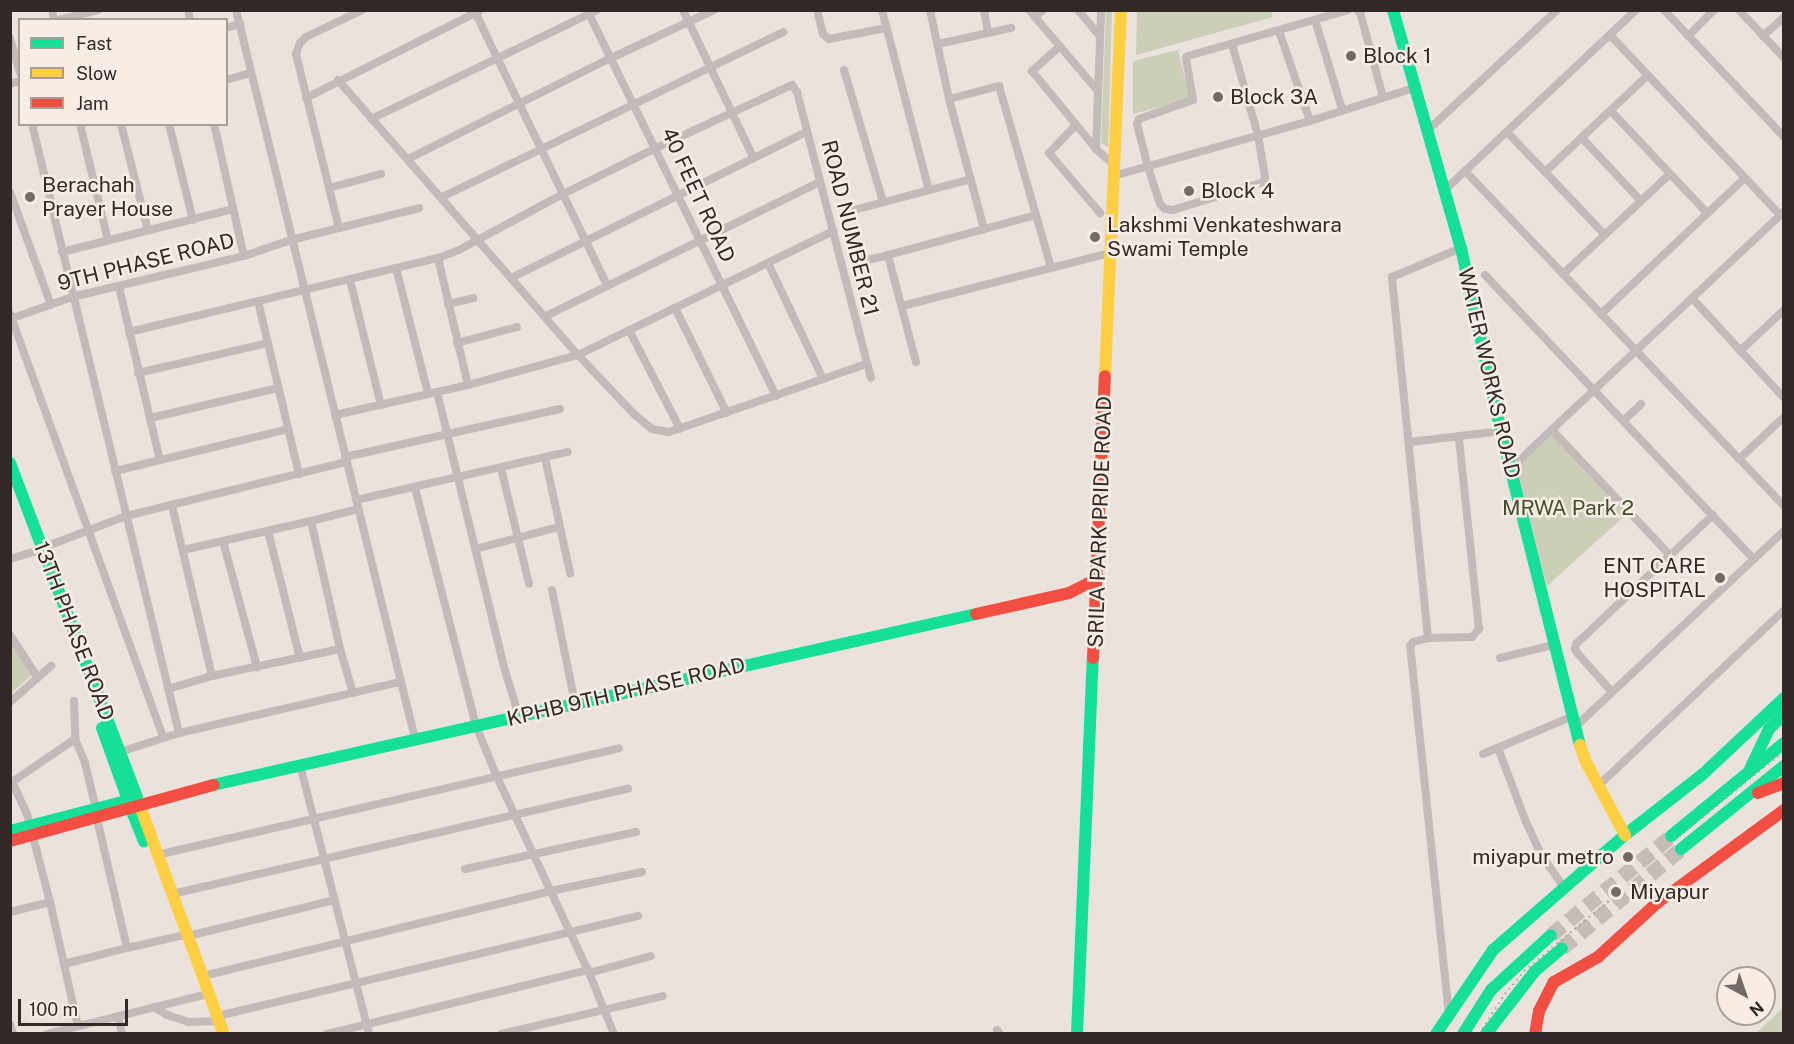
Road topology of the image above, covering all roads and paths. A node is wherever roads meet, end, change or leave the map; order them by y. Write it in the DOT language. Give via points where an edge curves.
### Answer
graph roads {
  1 [pos="98,10"];
  2 [pos="236,10"];
  3 [pos="362,10"];
  4 [pos="683,10"];
  5 [pos="714,10"];
  6 [pos="818,10"];
  7 [pos="882,10"];
  8 [pos="930,10"];
  9 [pos="984,10"];
  10 [pos="1043,10"];
  11 [pos="1078,10"];
  12 [pos="1101,10"];
  13 [pos="1121,10"];
  14 [pos="1348,10"];
  15 [pos="1357,10"];
  16 [pos="1393,10"];
  17 [pos="1557,10"];
  18 [pos="1636,10"];
  19 [pos="1664,10"];
  20 [pos="1714,10"];
  21 [pos="1739,10"];
  22 [pos="476,11"];
  23 [pos="591,12"];
  24 [pos="1032,14"];
  25 [pos="1784,17"];
  26 [pos="64,18"];
  27 [pos="1316,20"];
  28 [pos="688,22"];
  29 [pos="240,24"];
  30 [pos="228,27"];
  31 [pos="886,28"];
  32 [pos="1011,28"];
  33 [pos="1279,31"];
  34 [pos="783,32"];
  35 [pos="988,33"];
  36 [pos="1610,35"];
  37 [pos="10,36"];
  38 [pos="1100,36"];
  39 [pos="1688,36"];
  40 [pos="1763,36"];
  41 [pos="938,44"];
  42 [pos="1232,44"];
  43 [pos="1060,46"];
  44 [pos="497,58"];
  45 [pos="611,58"];
  46 [pos="1784,58"];
  47 [pos="18,66"];
  48 [pos="710,66"];
  49 [pos="844,70"];
  50 [pos="251,73"];
  51 [pos="1648,75"];
  52 [pos="228,79"];
  53 [pos="338,80"];
  54 [pos="1417,87"];
  55 [pos="1098,91"];
  56 [pos="1383,97"];
  57 [pos="306,98"];
  58 [pos="949,99"];
  59 [pos="635,103"];
  60 [pos="519,104"];
  61 [pos="1342,109"];
  62 [pos="1611,111"];
  63 [pos="731,112"];
  64 [pos="371,119"];
  65 [pos="1310,121"];
  66 [pos="1076,125"];
  67 [pos="32,126"];
  68 [pos="80,126"];
  69 [pos="122,126"];
  70 [pos="170,126"];
  71 [pos="214,126"];
  72 [pos="1429,129"];
  73 [pos="807,132"];
  74 [pos="1507,132"];
  75 [pos="1258,135"];
  76 [pos="1784,137"];
  77 [pos="1582,138"];
  78 [pos="656,148"];
  79 [pos="1096,148"];
  80 [pos="541,149"];
  81 [pos="753,157"];
  82 [pos="408,159"];
  83 [pos="1148,167"];
  84 [pos="1113,171"];
  85 [pos="1465,171"];
  86 [pos="1545,172"];
  87 [pos="381,174"];
  88 [pos="1670,174"];
  89 [pos="1745,178"];
  90 [pos="970,179"];
  91 [pos="820,182"];
  92 [pos="329,188"];
  93 [pos="1446,189"];
  94 [pos="928,190"];
  95 [pos="10,192"];
  96 [pos="563,194"];
  97 [pos="678,194"];
  98 [pos="442,197"];
  99 [pos="1641,201"];
  100 [pos="883,202"];
  101 [pos="420,208"];
  102 [pos="233,209"];
  103 [pos="854,210"];
  104 [pos="1100,213"];
  105 [pos="1707,213"];
  106 [pos="1782,213"];
  107 [pos="1036,215"];
  108 [pos="193,220"];
  109 [pos="339,228"];
  110 [pos="984,229"];
  111 [pos="148,231"];
  112 [pos="833,231"];
  113 [pos="1605,235"];
  114 [pos="478,239"];
  115 [pos="291,240"];
  116 [pos="585,240"];
  117 [pos="699,240"];
  118 [pos="108,241"];
  119 [pos="1461,248"];
  120 [pos="62,252"];
  121 [pos="1110,253"];
  122 [pos="888,255"];
  123 [pos="244,256"];
  124 [pos="438,258"];
  125 [pos="867,260"];
  126 [pos="768,263"];
  127 [pos="1051,267"];
  128 [pos="396,268"];
  129 [pos="1563,274"];
  130 [pos="1485,275"];
  131 [pos="511,278"];
  132 [pos="350,280"];
  133 [pos="607,285"];
  134 [pos="721,285"];
  135 [pos="118,287"];
  136 [pos="304,291"];
  137 [pos="72,297"];
  138 [pos="473,298"];
  139 [pos="1692,298"];
  140 [pos="258,301"];
  141 [pos="448,304"];
  142 [pos="51,305"];
  143 [pos="902,306"];
  144 [pos="675,308"];
  145 [pos="1784,310"];
  146 [pos="1601,314"];
  147 [pos="546,316"];
  148 [pos="11,318"];
  149 [pos="517,327"];
  150 [pos="629,330"];
  151 [pos="129,332"];
  152 [pos="268,343"];
  153 [pos="457,343"];
  154 [pos="1636,351"];
  155 [pos="1740,351"];
  156 [pos="578,355"];
  157 [pos="916,362"];
  158 [pos="867,364"];
  159 [pos="138,373"];
  160 [pos="871,378"];
  161 [pos="823,379"];
  162 [pos="468,385"];
  163 [pos="278,388"];
  164 [pos="1594,390"];
  165 [pos="433,393"];
  166 [pos="776,396"];
  167 [pos="1784,398"];
  168 [pos="1641,404"];
  169 [pos="381,405"];
  170 [pos="560,409"];
  171 [pos="727,413"];
  172 [pos="334,415"];
  173 [pos="1784,417"];
  174 [pos="150,418"];
  175 [pos="1623,421"];
  176 [pos="288,429"];
  177 [pos="680,429"];
  178 [pos="1552,430"];
  179 [pos="1501,431"];
  180 [pos="447,435"];
  181 [pos="1459,438"];
  182 [pos="1410,442"];
  183 [pos="567,452"];
  184 [pos="546,458"];
  185 [pos="346,459"];
  186 [pos="1739,459"];
  187 [pos="160,460"];
  188 [pos="10,463"];
  189 [pos="501,468"];
  190 [pos="1511,468"];
  191 [pos="115,471"];
  192 [pos="299,474"];
  193 [pos="457,478"];
  194 [pos="10,481"];
  195 [pos="415,488"];
  196 [pos="172,505"];
  197 [pos="357,505"];
  198 [pos="1784,506"];
  199 [pos="1713,515"];
  200 [pos="126,516"];
  201 [pos="311,521"];
  202 [pos="29,523"];
  203 [pos="560,527"];
  204 [pos="90,529"];
  205 [pos="268,531"];
  206 [pos="1784,531"];
  207 [pos="517,538"];
  208 [pos="223,541"];
  209 [pos="39,549"];
  210 [pos="476,549"];
  211 [pos="183,550"];
  212 [pos="1670,555"];
  213 [pos="1754,558"];
  214 [pos="10,559"];
  215 [pos="570,573"];
  216 [pos="49,577"];
  217 [pos="1098,578"];
  218 [pos="529,584"];
  219 [pos="552,590"];
  220 [pos="1069,593"];
  221 [pos="1097,601"];
  222 [pos="1784,610"];
  223 [pos="10,635"];
  224 [pos="1428,638"];
  225 [pos="1553,645"];
  226 [pos="340,649"];
  227 [pos="300,658"];
  228 [pos="1500,658"];
  229 [pos="51,666"];
  230 [pos="257,668"];
  231 [pos="212,676"];
  232 [pos="38,678"];
  233 [pos="400,682"];
  234 [pos="168,689"];
  235 [pos="1612,692"];
  236 [pos="353,693"];
  237 [pos="1784,698"];
  238 [pos="11,701"];
  239 [pos="74,701"];
  240 [pos="575,703"];
  241 [pos="1784,714"];
  242 [pos="519,716"];
  243 [pos="1572,722"];
  244 [pos="476,726"];
  245 [pos="179,733"];
  246 [pos="163,736"];
  247 [pos="75,739"];
  248 [pos="415,740"];
  249 [pos="1784,742"];
  250 [pos="619,748"];
  251 [pos="1498,748"];
  252 [pos="120,752"];
  253 [pos="1483,754"];
  254 [pos="300,765"];
  255 [pos="1784,766"];
  256 [pos="1749,772"];
  257 [pos="496,777"];
  258 [pos="11,782"];
  259 [pos="1784,783"];
  260 [pos="1598,786"];
  261 [pos="628,789"];
  262 [pos="1744,798"];
  263 [pos="134,804"];
  264 [pos="1784,810"];
  265 [pos="97,814"];
  266 [pos="517,816"];
  267 [pos="314,819"];
  268 [pos="10,831"];
  269 [pos="31,831"];
  270 [pos="636,832"];
  271 [pos="1625,835"];
  272 [pos="1671,836"];
  273 [pos="10,841"];
  274 [pos="1682,849"];
  275 [pos="156,855"];
  276 [pos="532,855"];
  277 [pos="325,860"];
  278 [pos="465,869"];
  279 [pos="642,872"];
  280 [pos="1563,886"];
  281 [pos="550,891"];
  282 [pos="172,894"];
  283 [pos="335,900"];
  284 [pos="50,902"];
  285 [pos="10,912"];
  286 [pos="638,916"];
  287 [pos="569,931"];
  288 [pos="1551,934"];
  289 [pos="184,936"];
  290 [pos="346,940"];
  291 [pos="127,948"];
  292 [pos="1562,948"];
  293 [pos="651,956"];
  294 [pos="64,964"];
  295 [pos="589,971"];
  296 [pos="203,976"];
  297 [pos="356,983"];
  298 [pos="203,995"];
  299 [pos="663,996"];
  300 [pos="154,1007"];
  301 [pos="604,1010"];
  302 [pos="118,1016"];
  303 [pos="1449,1016"];
  304 [pos="366,1022"];
  305 [pos="10,1024"];
  306 [pos="216,1024"];
  307 [pos="78,1026"];
  308 [pos="13,1034"];
  309 [pos="47,1034"];
  310 [pos="122,1034"];
  311 [pos="224,1034"];
  312 [pos="327,1034"];
  313 [pos="369,1034"];
  314 [pos="501,1034"];
  315 [pos="614,1034"];
  316 [pos="1077,1034"];
  317 [pos="1436,1034"];
  318 [pos="1463,1034"];
  319 [pos="1486,1034"];
  320 [pos="1535,1034"];
  1 -- 26 [label="street"];
  2 -- 29 [label="street"];
  3 -- 57 [label="street" via="300,43 296,54"];
  4 -- 28 [label="street"];
  5 -- 28 [label="street"];
  6 -- 31 [label="street" via="823,34 829,39"];
  7 -- 31 [label="street"];
  8 -- 41 [label="street"];
  9 -- 35 [label="street"];
  10 -- 24 [label="street"];
  11 -- 38 [label="street"];
  12 -- 38 [label="street"];
  13 -- 84 [label="main road, SRILA PARK PRIDE ROAD"];
  14 -- 27 [label="street"];
  15 -- 56 [label="street"];
  16 -- 54 [label="main road, WATER WORKS ROAD"];
  17 -- 72 [label="street"];
  18 -- 36 [label="street"];
  19 -- 39 [label="street"];
  20 -- 39 [label="street"];
  21 -- 40 [label="street"];
  22 -- 44 [label="street"];
  22 -- 53 [label="street"];
  23 -- 44 [label="street"];
  23 -- 45 [label="street, 40 FEET ROAD"];
  24 -- 43 [label="street"];
  25 -- 40 [label="street"];
  27 -- 33 [label="street"];
  27 -- 61 [label="street"];
  28 -- 45 [label="street"];
  28 -- 48 [label="street"];
  29 -- 30 [label="street"];
  29 -- 50 [label="street"];
  31 -- 94 [label="street"];
  32 -- 35 [label="street"];
  33 -- 42 [label="street"];
  33 -- 65 [label="street"];
  34 -- 48 [label="street"];
  35 -- 41 [label="street"];
  36 -- 51 [label="street"];
  36 -- 74 [label="street"];
  37 -- 47 [label="street"];
  38 -- 55 [label="street"];
  39 -- 76 [label="street"];
  40 -- 46 [label="street"];
  41 -- 58 [label="street"];
  42 -- 75 [label="street"];
  42 -- 83 [label="street" via="1186,58 1195,98 1191,103 1138,121"];
  43 -- 55 [label="street"];
  43 -- 66 [label="street" via="1032,71"];
  44 -- 60 [label="street"];
  44 -- 64 [label="street"];
  45 -- 59 [label="street, 40 FEET ROAD"];
  45 -- 60 [label="street"];
  48 -- 59 [label="street"];
  48 -- 63 [label="street"];
  49 -- 100 [label="street"];
  50 -- 52 [label="street"];
  50 -- 115 [label="street"];
  51 -- 62 [label="street"];
  51 -- 89 [label="street"];
  53 -- 57 [label="street"];
  53 -- 64 [label="street"];
  54 -- 56 [label="street"];
  54 -- 72 [label="main road, WATER WORKS ROAD"];
  55 -- 79 [label="street"];
  56 -- 61 [label="street"];
  57 -- 92 [label="street"];
  58 -- 90 [label="street"];
  58 -- 107 [label="street" via="999,86"];
  59 -- 78 [label="street, 40 FEET ROAD"];
  59 -- 80 [label="street"];
  60 -- 80 [label="street"];
  60 -- 82 [label="street"];
  61 -- 65 [label="street"];
  62 -- 77 [label="street"];
  62 -- 88 [label="street"];
  63 -- 73 [label="street, ROAD NUMBER 21" via="788,85 795,88"];
  63 -- 78 [label="street"];
  63 -- 81 [label="street"];
  64 -- 82 [label="street"];
  65 -- 75 [label="street"];
  66 -- 79 [label="street"];
  66 -- 104 [label="street" via="1049,153"];
  67 -- 120 [label="street"];
  68 -- 118 [label="street"];
  69 -- 111 [label="street"];
  70 -- 108 [label="street"];
  71 -- 102 [label="street"];
  72 -- 93 [label="main road, WATER WORKS ROAD"];
  73 -- 81 [label="street"];
  73 -- 91 [label="street, ROAD NUMBER 21"];
  74 -- 85 [label="street"];
  74 -- 86 [label="street"];
  75 -- 83 [label="street"];
  75 -- 83 [label="street" via="1264,182 1173,210 1161,204"];
  77 -- 86 [label="street"];
  77 -- 99 [label="street"];
  78 -- 96 [label="street"];
  78 -- 97 [label="street, 40 FEET ROAD"];
  79 -- 84 [label="street"];
  80 -- 96 [label="street"];
  80 -- 98 [label="street"];
  81 -- 97 [label="street"];
  82 -- 98 [label="street"];
  83 -- 84 [label="street"];
  84 -- 121 [label="main road, SRILA PARK PRIDE ROAD"];
  85 -- 93 [label="street"];
  85 -- 129 [label="street"];
  86 -- 113 [label="street"];
  87 -- 92 [label="street"];
  88 -- 99 [label="street"];
  88 -- 105 [label="street"];
  89 -- 105 [label="street"];
  89 -- 106 [label="street"];
  90 -- 94 [label="street"];
  90 -- 110 [label="street"];
  91 -- 112 [label="street, ROAD NUMBER 21"];
  91 -- 117 [label="street"];
  92 -- 109 [label="street"];
  93 -- 119 [label="main road, WATER WORKS ROAD"];
  94 -- 100 [label="street"];
  95 -- 142 [label="street"];
  96 -- 114 [label="street"];
  96 -- 116 [label="street"];
  97 -- 116 [label="street"];
  97 -- 117 [label="street, 40 FEET ROAD"];
  98 -- 114 [label="street"];
  99 -- 113 [label="street"];
  100 -- 103 [label="street"];
  101 -- 109 [label="street, 9TH PHASE ROAD"];
  102 -- 108 [label="street"];
  102 -- 123 [label="street"];
  105 -- 146 [label="street"];
  106 -- 139 [label="street"];
  107 -- 110 [label="street"];
  107 -- 127 [label="street"];
  108 -- 111 [label="street"];
  109 -- 115 [label="street, 9TH PHASE ROAD"];
  110 -- 122 [label="street"];
  111 -- 118 [label="street"];
  112 -- 126 [label="street"];
  112 -- 158 [label="street, ROAD NUMBER 21"];
  113 -- 129 [label="street"];
  114 -- 124 [label="street"];
  114 -- 131 [label="street"];
  115 -- 123 [label="street, 9TH PHASE ROAD"];
  115 -- 136 [label="street"];
  116 -- 131 [label="street"];
  116 -- 133 [label="street"];
  117 -- 133 [label="street"];
  117 -- 134 [label="street, 40 FEET ROAD"];
  118 -- 120 [label="street"];
  119 -- 179 [label="main road, WATER WORKS ROAD"];
  119 -- 182 [label="street" via="1392,277"];
  120 -- 137 [label="street"];
  121 -- 127 [label="street"];
  121 -- 217 [label="main road, SRILA PARK PRIDE ROAD"];
  122 -- 125 [label="street"];
  122 -- 143 [label="street"];
  123 -- 135 [label="street, 9TH PHASE ROAD"];
  124 -- 128 [label="street"];
  124 -- 141 [label="street"];
  126 -- 134 [label="street"];
  126 -- 161 [label="street"];
  127 -- 143 [label="street"];
  128 -- 132 [label="street"];
  128 -- 165 [label="street"];
  129 -- 146 [label="street"];
  130 -- 164 [label="street"];
  131 -- 147 [label="street"];
  132 -- 136 [label="street"];
  132 -- 169 [label="street"];
  133 -- 147 [label="street"];
  134 -- 144 [label="street"];
  134 -- 166 [label="street, 40 FEET ROAD"];
  135 -- 137 [label="street, 9TH PHASE ROAD"];
  135 -- 151 [label="street"];
  136 -- 140 [label="street"];
  136 -- 172 [label="street"];
  137 -- 142 [label="street, 9TH PHASE ROAD"];
  137 -- 191 [label="street"];
  138 -- 141 [label="street"];
  139 -- 154 [label="street"];
  139 -- 155 [label="street"];
  140 -- 151 [label="street"];
  140 -- 152 [label="street"];
  141 -- 153 [label="street"];
  142 -- 148 [label="street, 9TH PHASE ROAD"];
  143 -- 157 [label="street"];
  144 -- 150 [label="street"];
  144 -- 171 [label="street"];
  145 -- 155 [label="street"];
  146 -- 154 [label="street"];
  147 -- 156 [label="street"];
  148 -- 204 [label="street"];
  149 -- 153 [label="street"];
  150 -- 156 [label="street"];
  150 -- 177 [label="street"];
  151 -- 159 [label="street"];
  152 -- 159 [label="street"];
  152 -- 163 [label="street"];
  153 -- 162 [label="street"];
  154 -- 164 [label="street"];
  154 -- 186 [label="street"];
  155 -- 167 [label="street"];
  156 -- 162 [label="street"];
  156 -- 177 [label="street" via="652,429"];
  158 -- 160 [label="street, ROAD NUMBER 21"];
  158 -- 161 [label="street"];
  159 -- 174 [label="street"];
  161 -- 166 [label="street"];
  162 -- 165 [label="street"];
  163 -- 174 [label="street"];
  163 -- 176 [label="street"];
  164 -- 175 [label="street"];
  164 -- 178 [label="street"];
  165 -- 169 [label="street"];
  165 -- 180 [label="street"];
  166 -- 171 [label="street"];
  168 -- 175 [label="street"];
  169 -- 172 [label="street"];
  170 -- 180 [label="street"];
  171 -- 177 [label="street"];
  172 -- 185 [label="street"];
  173 -- 186 [label="street"];
  174 -- 187 [label="street"];
  175 -- 199 [label="street"];
  176 -- 187 [label="street"];
  176 -- 192 [label="street"];
  178 -- 190 [label="street"];
  178 -- 212 [label="street"];
  179 -- 181 [label="street"];
  179 -- 190 [label="main road, WATER WORKS ROAD"];
  180 -- 185 [label="street"];
  180 -- 193 [label="street"];
  181 -- 182 [label="street"];
  181 -- 224 [label="street" via="1479,629 1472,637"];
  182 -- 224 [label="street"];
  183 -- 184 [label="street"];
  184 -- 189 [label="street"];
  184 -- 203 [label="street"];
  185 -- 192 [label="street"];
  185 -- 197 [label="street"];
  186 -- 198 [label="street"];
  187 -- 191 [label="street"];
  188 -- 202 [label="main road, 13TH PHASE ROAD"];
  189 -- 193 [label="street"];
  189 -- 207 [label="street"];
  190 -- 225 [label="main road, WATER WORKS ROAD"];
  191 -- 200 [label="street"];
  192 -- 196 [label="street"];
  193 -- 195 [label="street"];
  193 -- 210 [label="street"];
  194 -- 202 [label="main road, 13TH PHASE ROAD"];
  195 -- 197 [label="street"];
  195 -- 244 [label="street"];
  196 -- 200 [label="street"];
  196 -- 211 [label="street"];
  197 -- 201 [label="street"];
  197 -- 233 [label="street"];
  199 -- 212 [label="street"];
  199 -- 213 [label="street"];
  200 -- 204 [label="street"];
  200 -- 234 [label="street"];
  201 -- 205 [label="street"];
  201 -- 226 [label="street"];
  202 -- 209 [label="main road, 13TH PHASE ROAD"];
  203 -- 207 [label="street"];
  203 -- 215 [label="street"];
  204 -- 209 [label="street"];
  204 -- 246 [label="street"];
  205 -- 208 [label="street"];
  205 -- 227 [label="street"];
  206 -- 213 [label="street"];
  207 -- 210 [label="street"];
  207 -- 218 [label="street"];
  208 -- 211 [label="street"];
  208 -- 230 [label="street"];
  209 -- 214 [label="street"];
  209 -- 216 [label="main road, 13TH PHASE ROAD"];
  210 -- 242 [label="street"];
  211 -- 231 [label="street"];
  212 -- 235 [label="street" via="1576,644 1579,655"];
  213 -- 235 [label="street"];
  216 -- 252 [label="main road, 13TH PHASE ROAD"];
  216 -- 263 [label="main road, 13TH PHASE ROAD"];
  217 -- 220 [label="main road, KPHB 9TH PHASE ROAD"];
  217 -- 221 [label="main road, SRILA PARK PRIDE ROAD"];
  219 -- 240 [label="street"];
  220 -- 221 [label="main road, KPHB 9TH PHASE ROAD"];
  220 -- 240 [label="main road, KPHB 9TH PHASE ROAD"];
  221 -- 316 [label="main road, SRILA PARK PRIDE ROAD"];
  222 -- 260 [label="street"];
  223 -- 232 [label="street"];
  224 -- 303 [label="street" via="1413,642 1410,653"];
  225 -- 228 [label="street"];
  225 -- 243 [label="main road, WATER WORKS ROAD"];
  226 -- 227 [label="street"];
  226 -- 236 [label="street"];
  227 -- 230 [label="street"];
  229 -- 232 [label="street"];
  230 -- 231 [label="street"];
  231 -- 234 [label="street"];
  232 -- 238 [label="street"];
  233 -- 236 [label="street"];
  233 -- 248 [label="street"];
  234 -- 245 [label="street"];
  235 -- 243 [label="street"];
  236 -- 245 [label="street"];
  237 -- 271 [label="main road" via="1703,774"];
  239 -- 247 [label="street"];
  240 -- 242 [label="main road, KPHB 9TH PHASE ROAD"];
  241 -- 256 [label="main road" via="1769,729"];
  242 -- 244 [label="main road, KPHB 9TH PHASE ROAD"];
  243 -- 251 [label="street"];
  243 -- 260 [label="main road, WATER WORKS ROAD"];
  244 -- 248 [label="main road, KPHB 9TH PHASE ROAD"];
  244 -- 257 [label="street"];
  245 -- 246 [label="street"];
  246 -- 252 [label="street"];
  247 -- 258 [label="street"];
  247 -- 265 [label="street"];
  248 -- 254 [label="main road, KPHB 9TH PHASE ROAD"];
  249 -- 256 [label="main road"];
  250 -- 257 [label="street"];
  251 -- 253 [label="street"];
  251 -- 280 [label="street" via="1542,856"];
  252 -- 263 [label="main road, 13TH PHASE ROAD"];
  254 -- 263 [label="main road, KPHB 9TH PHASE ROAD" via="183,792 173,790"];
  254 -- 267 [label="street"];
  255 -- 262 [label="main road"];
  256 -- 272 [label="main road"];
  257 -- 266 [label="street"];
  257 -- 267 [label="street"];
  258 -- 269 [label="street"];
  259 -- 262 [label="main road"];
  260 -- 271 [label="main road, WATER WORKS ROAD"];
  261 -- 266 [label="street"];
  262 -- 274 [label="main road"];
  263 -- 265 [label="main road, KPHB 9TH PHASE ROAD"];
  263 -- 275 [label="main road"];
  263 -- 289 [label="main road"];
  264 -- 320 [label="main road" via="1657,903 1598,957 1554,982 1539,1011"];
  265 -- 269 [label="main road, KPHB 9TH PHASE ROAD"];
  265 -- 291 [label="street"];
  266 -- 276 [label="street"];
  266 -- 277 [label="street"];
  267 -- 275 [label="street"];
  267 -- 277 [label="street"];
  268 -- 269 [label="main road, KPHB 9TH PHASE ROAD"];
  269 -- 273 [label="main road, KPHB 9TH PHASE ROAD"];
  269 -- 284 [label="street"];
  270 -- 276 [label="street"];
  271 -- 280 [label="main road"];
  275 -- 282 [label="main road"];
  276 -- 278 [label="street"];
  276 -- 281 [label="street"];
  277 -- 282 [label="street"];
  277 -- 283 [label="street"];
  279 -- 281 [label="street"];
  280 -- 303 [label="main road" via="1493,950"];
  281 -- 287 [label="street"];
  281 -- 290 [label="street"];
  282 -- 289 [label="main road"];
  283 -- 289 [label="street"];
  283 -- 290 [label="street"];
  284 -- 285 [label="street"];
  284 -- 294 [label="street"];
  286 -- 287 [label="street"];
  287 -- 295 [label="street"];
  287 -- 297 [label="street"];
  288 -- 318 [label="main road" via="1491,990"];
  289 -- 291 [label="street"];
  289 -- 296 [label="main road"];
  289 -- 298 [label="main road"];
  290 -- 296 [label="street"];
  290 -- 297 [label="street"];
  291 -- 294 [label="street"];
  292 -- 319 [label="main road" via="1535,971"];
  293 -- 295 [label="street"];
  294 -- 307 [label="street"];
  295 -- 301 [label="street"];
  295 -- 304 [label="street"];
  296 -- 306 [label="main road"];
  297 -- 304 [label="street"];
  297 -- 306 [label="street"];
  298 -- 300 [label="street"];
  298 -- 306 [label="main road"];
  299 -- 301 [label="street"];
  300 -- 302 [label="street"];
  300 -- 306 [label="street" via="188,1022"];
  301 -- 314 [label="street"];
  301 -- 315 [label="street"];
  302 -- 307 [label="street"];
  302 -- 310 [label="street"];
  303 -- 317 [label="main road"];
  304 -- 312 [label="street"];
  304 -- 313 [label="street"];
  305 -- 308 [label="street"];
  306 -- 311 [label="main road"];
  307 -- 309 [label="street"];
}
